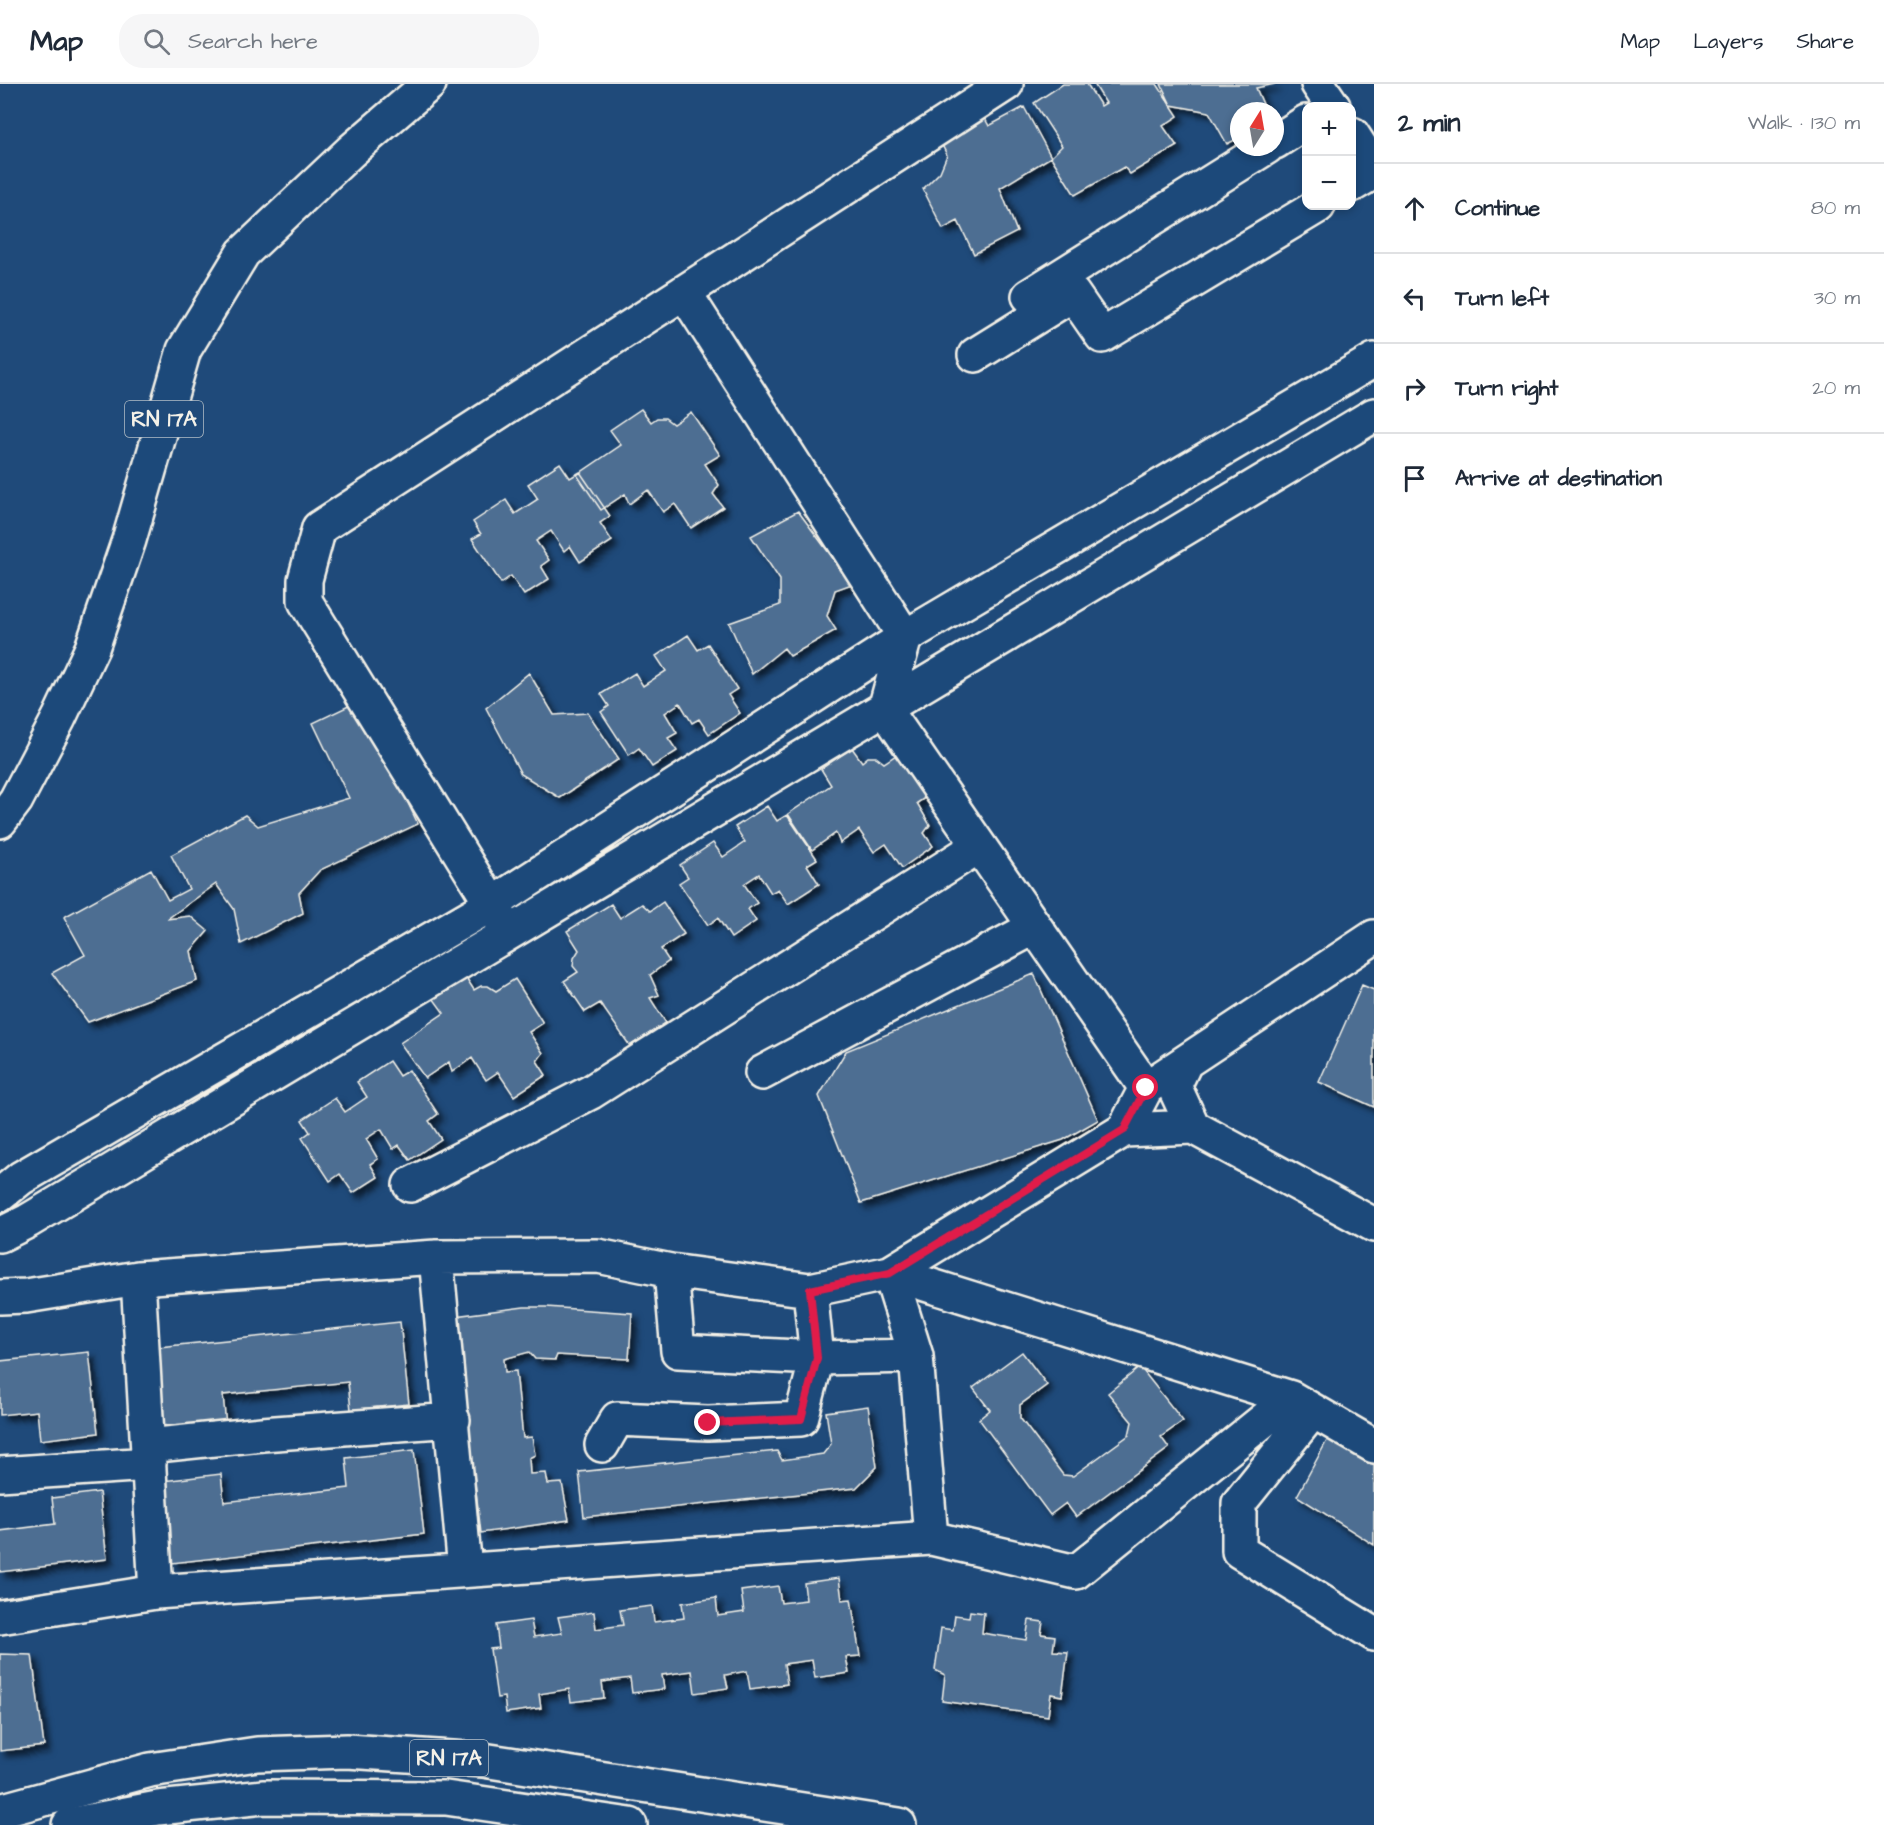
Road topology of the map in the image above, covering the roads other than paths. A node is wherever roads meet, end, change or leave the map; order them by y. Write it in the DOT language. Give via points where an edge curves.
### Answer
graph roads {
  1 [pos="429,84"];
  2 [pos="1006,84"];
  3 [pos="1302,122"];
  4 [pos="1284,135"];
  5 [pos="1356,141"];
  6 [pos="1253,156"];
  7 [pos="1374,170"];
  8 [pos="1356,183"];
  9 [pos="1311,210"];
  10 [pos="684,292"];
  11 [pos="1023,300"];
  12 [pos="975,355"];
  13 [pos="1374,360"];
  14 [pos="1374,415"];
  15 [pos="905,637"];
  16 [pos="885,709"];
  17 [pos="0,821"];
  18 [pos="979,846"];
  19 [pos="492,904"];
  20 [pos="1035,927"];
  21 [pos="510,933"];
  22 [pos="1374,937"];
  23 [pos="1185,1063"];
  24 [pos="762,1074"];
  25 [pos="1146,1088"];
  26 [pos="136,1111"];
  27 [pos="1193,1127"];
  28 [pos="1124,1130"];
  29 [pos="156,1144"];
  30 [pos="410,1185"];
  31 [pos="0,1195"];
  32 [pos="1374,1225"];
  33 [pos="0,1235"];
  34 [pos="436,1257"];
  35 [pos="671,1271"];
  36 [pos="890,1273"];
  37 [pos="138,1278"];
  38 [pos="810,1290"];
  39 [pos="0,1297"];
  40 [pos="916,1356"];
  41 [pos="817,1358"];
  42 [pos="1302,1405"];
  43 [pos="453,1419"];
  44 [pos="602,1445"];
  45 [pos="1374,1446"];
  46 [pos="148,1455"];
  47 [pos="0,1474"];
  48 [pos="931,1538"];
  49 [pos="465,1570"];
  50 [pos="156,1592"];
  51 [pos="0,1617"];
  52 [pos="1374,1634"];
  53 [pos="0,1811"];
  54 [pos="462,1813"];
  55 [pos="146,1817"];
  56 [pos="69,1825"];
  57 [pos="630,1825"];
  58 [pos="899,1825"];
  1 -- 17 [label="street, RN 17A" via="243,253 184,350 129,540 92,648 16,800"];
  2 -- 10 [label="street"];
  3 -- 4 [label="street"];
  5 -- 7 [label="street"];
  6 -- 11 [label="street"];
  7 -- 8 [label="street"];
  9 -- 12 [label="street" via="1102,336 1073,294"];
  10 -- 15 [label="street"];
  10 -- 19 [label="street" via="318,528 305,580 305,601"];
  13 -- 15 [label="street"];
  14 -- 16 [label="street"];
  15 -- 16 [label="street"];
  15 -- 19 [label="street"];
  16 -- 18 [label="street"];
  16 -- 21 [label="street"];
  18 -- 20 [label="street"];
  18 -- 30 [label="street" via="591,1092"];
  19 -- 21 [label="street"];
  19 -- 26 [label="street"];
  20 -- 24 [label="street"];
  20 -- 25 [label="street"];
  21 -- 29 [label="street"];
  22 -- 23 [label="street"];
  23 -- 25 [label="street"];
  23 -- 27 [label="street" via="1174,1086"];
  25 -- 28 [label="street"];
  26 -- 29 [label="street"];
  26 -- 31 [label="street" via="21,1178"];
  27 -- 28 [label="street"];
  27 -- 32 [label="street"];
  28 -- 36 [label="street"];
  29 -- 33 [label="street"];
  34 -- 35 [label="street" via="598,1256"];
  34 -- 37 [label="street"];
  34 -- 43 [label="street"];
  35 -- 38 [label="street"];
  35 -- 41 [label="street" via="678,1351"];
  36 -- 38 [label="street"];
  36 -- 40 [label="street"];
  36 -- 42 [label="street"];
  37 -- 39 [label="street"];
  37 -- 46 [label="street"];
  38 -- 41 [label="street"];
  40 -- 41 [label="street"];
  40 -- 48 [label="street"];
  41 -- 44 [label="street" via="801,1419 708,1423 617,1419"];
  42 -- 45 [label="street"];
  42 -- 48 [label="street" via="1076,1572"];
  42 -- 52 [label="street" via="1239,1503 1239,1551"];
  43 -- 46 [label="street" via="262,1434"];
  43 -- 49 [label="street"];
  46 -- 47 [label="street"];
  46 -- 50 [label="street"];
  48 -- 49 [label="street"];
  49 -- 50 [label="street"];
  50 -- 51 [label="street"];
  53 -- 58 [label="street, RN 17A" via="150,1770 257,1754 347,1751 483,1760"];
  54 -- 55 [label="street" via="446,1798 264,1797"];
  54 -- 57 [label="street"];
  55 -- 56 [label="street"];
}
